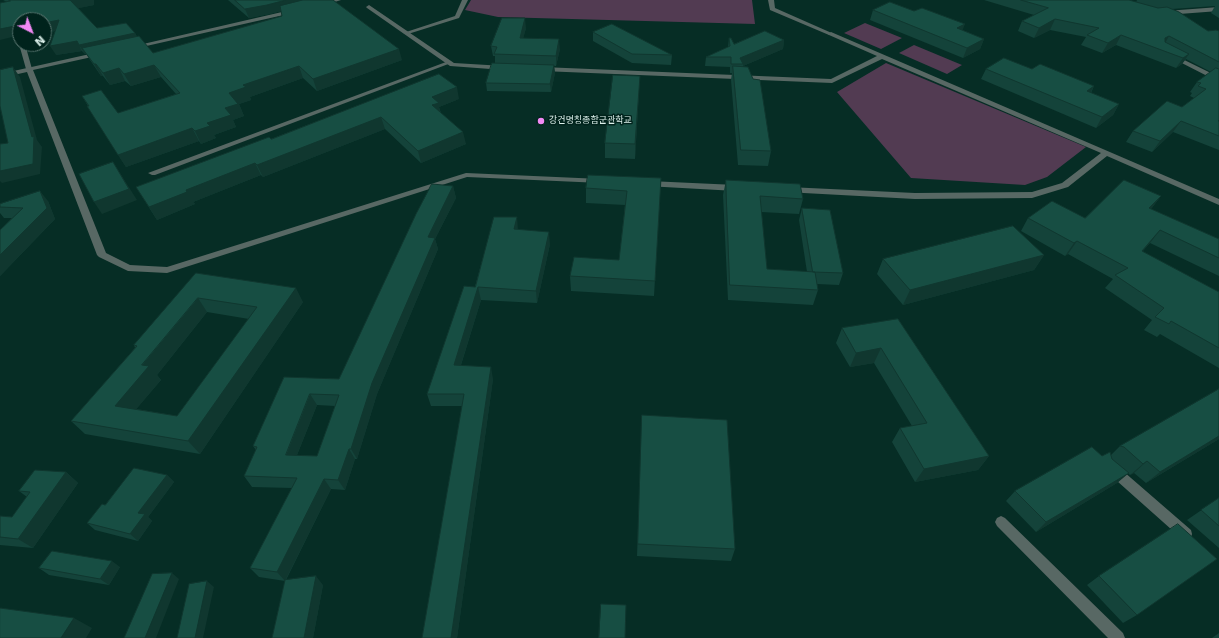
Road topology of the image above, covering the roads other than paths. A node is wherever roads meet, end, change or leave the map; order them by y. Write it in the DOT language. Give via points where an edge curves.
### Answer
graph roads {
  1 [pos="338,0"];
  2 [pos="465,0"];
  3 [pos="770,0"];
  4 [pos="315,6"];
  5 [pos="369,6"];
  6 [pos="1219,9"];
  7 [pos="300,10"];
  8 [pos="1174,19"];
  9 [pos="406,33"];
  10 [pos="831,34"];
  11 [pos="126,48"];
  12 [pos="24,52"];
  13 [pos="104,53"];
  14 [pos="1168,53"];
  15 [pos="882,56"];
  16 [pos="448,63"];
  17 [pos="508,68"];
  18 [pos="29,69"];
  19 [pos="532,69"];
  20 [pos="0,76"];
  21 [pos="1219,80"];
  22 [pos="1106,153"];
  23 [pos="152,173"];
  24 [pos="608,182"];
  25 [pos="639,183"];
  26 [pos="742,188"];
  27 [pos="781,190"];
  28 [pos="1219,202"];
  29 [pos="1106,464"];
  30 [pos="1001,522"];
  31 [pos="1195,542"];
  32 [pos="1118,638"];
  1 -- 4 [label="street"];
  2 -- 9 [label="lane" via="457,16"];
  3 -- 10 [label="lane" via="772,9"];
  5 -- 9 [label="street"];
  6 -- 8 [label="street" via="1161,13"];
  7 -- 11 [label="street"];
  9 -- 16 [label="street"];
  10 -- 15 [label="street"];
  12 -- 18 [label="lane"];
  13 -- 18 [label="street"];
  14 -- 21 [label="street"];
  15 -- 19 [label="street" via="832,81"];
  15 -- 22 [label="street"];
  16 -- 17 [label="street"];
  16 -- 23 [label="lane"];
  18 -- 20 [label="street"];
  18 -- 24 [label="street" via="102,255 128,268 167,270 466,175"];
  22 -- 27 [label="street" via="1065,185 1032,195 915,196"];
  22 -- 28 [label="street"];
  25 -- 26 [label="street"];
  29 -- 31 [label="street"];
  30 -- 32 [label="street"];
}
